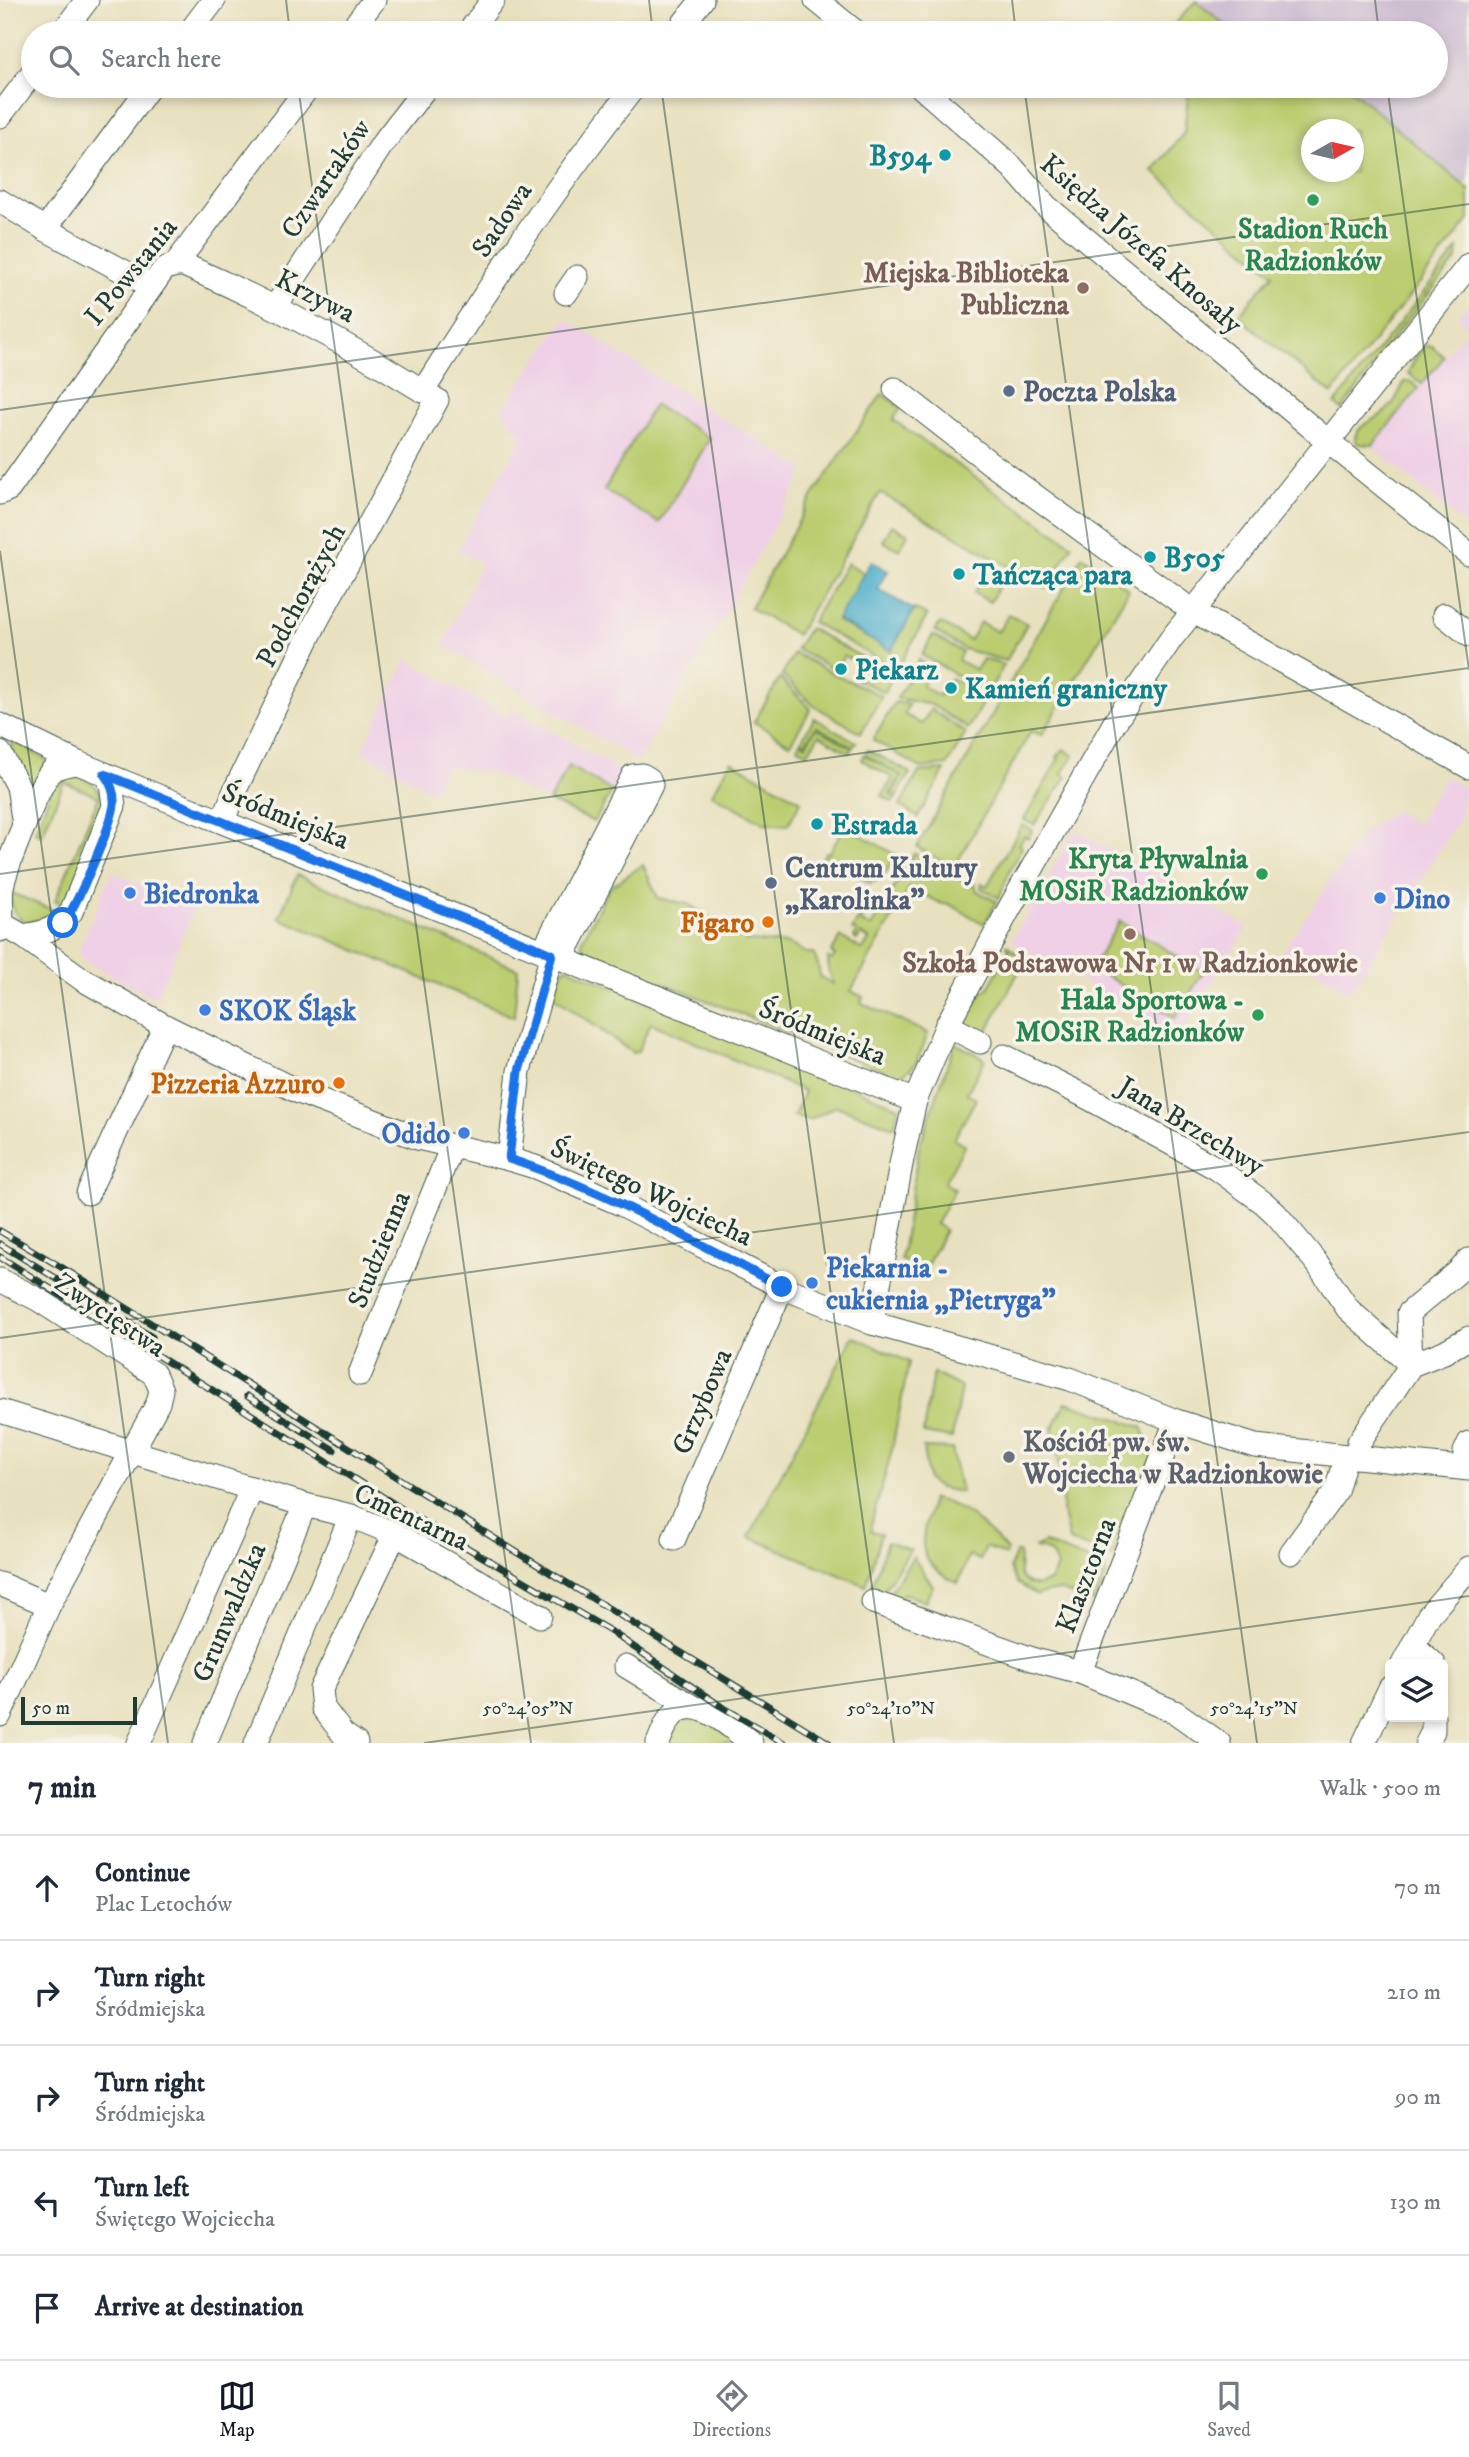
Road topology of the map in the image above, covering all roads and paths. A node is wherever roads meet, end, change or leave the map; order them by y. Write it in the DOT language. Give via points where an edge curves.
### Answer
graph roads {
  1 [pos="87,0"];
  2 [pos="214,0"];
  3 [pos="374,0"];
  4 [pos="493,0"];
  5 [pos="702,0"];
  6 [pos="816,0"];
  7 [pos="71,21"];
  8 [pos="198,21"];
  9 [pos="358,21"];
  10 [pos="477,21"];
  11 [pos="685,21"];
  12 [pos="841,21"];
  13 [pos="21,88"];
  14 [pos="141,98"];
  15 [pos="300,98"];
  16 [pos="418,98"];
  17 [pos="626,98"];
  18 [pos="934,98"];
  19 [pos="0,116"];
  20 [pos="0,201"];
  21 [pos="45,229"];
  22 [pos="175,265"];
  23 [pos="1469,265"];
  24 [pos="151,286"];
  25 [pos="276,306"];
  26 [pos="895,389"];
  27 [pos="430,395"];
  28 [pos="1329,441"];
  29 [pos="0,493"];
  30 [pos="1469,554"];
  31 [pos="1194,612"];
  32 [pos="1444,615"];
  33 [pos="1469,635"];
  34 [pos="0,725"];
  35 [pos="0,753"];
  36 [pos="78,763"];
  37 [pos="1469,767"];
  38 [pos="104,774"];
  39 [pos="223,821"];
  40 [pos="24,825"];
  41 [pos="1,926"];
  42 [pos="23,936"];
  43 [pos="553,954"];
  44 [pos="947,1025"];
  45 [pos="165,1026"];
  46 [pos="980,1042"];
  47 [pos="1004,1056"];
  48 [pos="915,1101"];
  49 [pos="452,1146"];
  50 [pos="509,1159"];
  51 [pos="88,1193"];
  52 [pos="1469,1260"];
  53 [pos="0,1280"];
  54 [pos="782,1287"];
  55 [pos="872,1323"];
  56 [pos="1469,1338"];
  57 [pos="1411,1365"];
  58 [pos="360,1374"];
  59 [pos="0,1411"];
  60 [pos="1176,1422"];
  61 [pos="1469,1443"];
  62 [pos="133,1451"];
  63 [pos="1351,1456"];
  64 [pos="1466,1469"];
  65 [pos="252,1488"];
  66 [pos="305,1505"];
  67 [pos="351,1516"];
  68 [pos="395,1534"];
  69 [pos="674,1539"];
  70 [pos="1291,1553"];
  71 [pos="1469,1568"];
  72 [pos="0,1584"];
  73 [pos="873,1602"];
  74 [pos="49,1605"];
  75 [pos="540,1616"];
  76 [pos="1408,1655"];
  77 [pos="626,1666"];
  78 [pos="1080,1672"];
  79 [pos="1385,1699"];
  80 [pos="696,1708"];
  81 [pos="0,1715"];
  82 [pos="1433,1722"];
  83 [pos="139,1743"];
  84 [pos="205,1743"];
  85 [pos="256,1743"];
  86 [pos="356,1743"];
  87 [pos="657,1743"];
  88 [pos="751,1743"];
  89 [pos="1219,1743"];
  90 [pos="1364,1743"];
  91 [pos="1427,1743"];
  1 -- 7 [label="street"];
  2 -- 8 [label="street"];
  3 -- 9 [label="street"];
  4 -- 10 [label="street"];
  5 -- 11 [label="street"];
  6 -- 12 [label="street"];
  13 -- 19 [label="street"];
  14 -- 21 [label="street"];
  15 -- 22 [label="street, I Powstania"];
  16 -- 25 [label="street, Czwartaków"];
  17 -- 27 [label="street, Sadowa" via="514,250"];
  18 -- 28 [label="street, Księdza Józefa Knosały" via="1012,167 1046,206"];
  20 -- 21 [label="street"];
  21 -- 24 [label="street"];
  22 -- 24 [label="street, I Powstania" via="164,269"];
  22 -- 25 [label="street, Krzywa"];
  23 -- 28 [label="street"];
  24 -- 29 [label="street, I Powstania" via="9,489"];
  25 -- 27 [label="street, Krzywa"];
  26 -- 31 [label="street"];
  27 -- 39 [label="street, Podchorążych"];
  28 -- 30 [label="street, Księdza Józefa Knosały"];
  28 -- 31 [label="street"];
  31 -- 37 [label="street"];
  31 -- 44 [label="street" via="1115,722"];
  32 -- 33 [label="street"];
  34 -- 36 [label="street, Śródmiejska"];
  35 -- 40 [label="street" via="18,786"];
  36 -- 38 [label="street, Śródmiejska"];
  36 -- 40 [label="street" via="52,771"];
  38 -- 39 [label="street, Śródmiejska"];
  38 -- 42 [label="street" via="111,783 114,806 71,912 50,930"];
  39 -- 43 [label="street, Śródmiejska"];
  40 -- 41 [label="street" via="2,885"];
  41 -- 42 [label="street, Świętego Wojciecha"];
  42 -- 45 [label="street, Świętego Wojciecha" via="82,979"];
  43 -- 43 [label="street" via="651,785 642,775 633,776"];
  43 -- 48 [label="street, Śródmiejska"];
  43 -- 50 [label="street" via="519,1071"];
  44 -- 46 [label="street"];
  44 -- 48 [label="street"];
  45 -- 49 [label="street, Świętego Wojciecha" via="299,1091 418,1138"];
  45 -- 51 [label="street"];
  47 -- 57 [label="street, Jana Brzechwy" via="1216,1168 1264,1203 1317,1263 1348,1309"];
  48 -- 55 [label="street"];
  49 -- 50 [label="street, Świętego Wojciecha"];
  49 -- 58 [label="street, Studzienna"];
  50 -- 54 [label="street, Świętego Wojciecha" via="621,1204"];
  52 -- 57 [label="street" via="1409,1313"];
  53 -- 62 [label="street, Zwycięstwa" via="154,1374 160,1390 158,1403"];
  54 -- 55 [label="street, Świętego Wojciecha"];
  54 -- 69 [label="street, Grzybowa"];
  55 -- 60 [label="street, Świętego Wojciecha" via="1070,1379"];
  56 -- 57 [label="street"];
  57 -- 63 [label="street"];
  59 -- 62 [label="street, Cmentarna"];
  60 -- 63 [label="street, Świętego Wojciecha" via="1255,1446"];
  60 -- 78 [label="street, Klasztorna"];
  61 -- 64 [label="street"];
  62 -- 65 [label="street, Cmentarna"];
  62 -- 74 [label="street"];
  63 -- 64 [label="street, Świętego Wojciecha"];
  63 -- 70 [label="street" via="1336,1491"];
  65 -- 66 [label="street, Cmentarna"];
  65 -- 83 [label="street"];
  66 -- 67 [label="street, Cmentarna"];
  66 -- 84 [label="street, Grunwaldzka"];
  67 -- 68 [label="street, Cmentarna"];
  67 -- 85 [label="street"];
  68 -- 75 [label="street, Cmentarna"];
  68 -- 86 [label="street" via="321,1689 323,1708"];
  71 -- 76 [label="street" via="1429,1615"];
  72 -- 74 [label="street"];
  73 -- 78 [label="street"];
  74 -- 81 [label="street"];
  77 -- 80 [label="street"];
  78 -- 89 [label="street" via="1175,1712"];
  79 -- 90 [label="street"];
  80 -- 87 [label="street" via="674,1713"];
  80 -- 88 [label="street"];
  82 -- 91 [label="street"];
}
